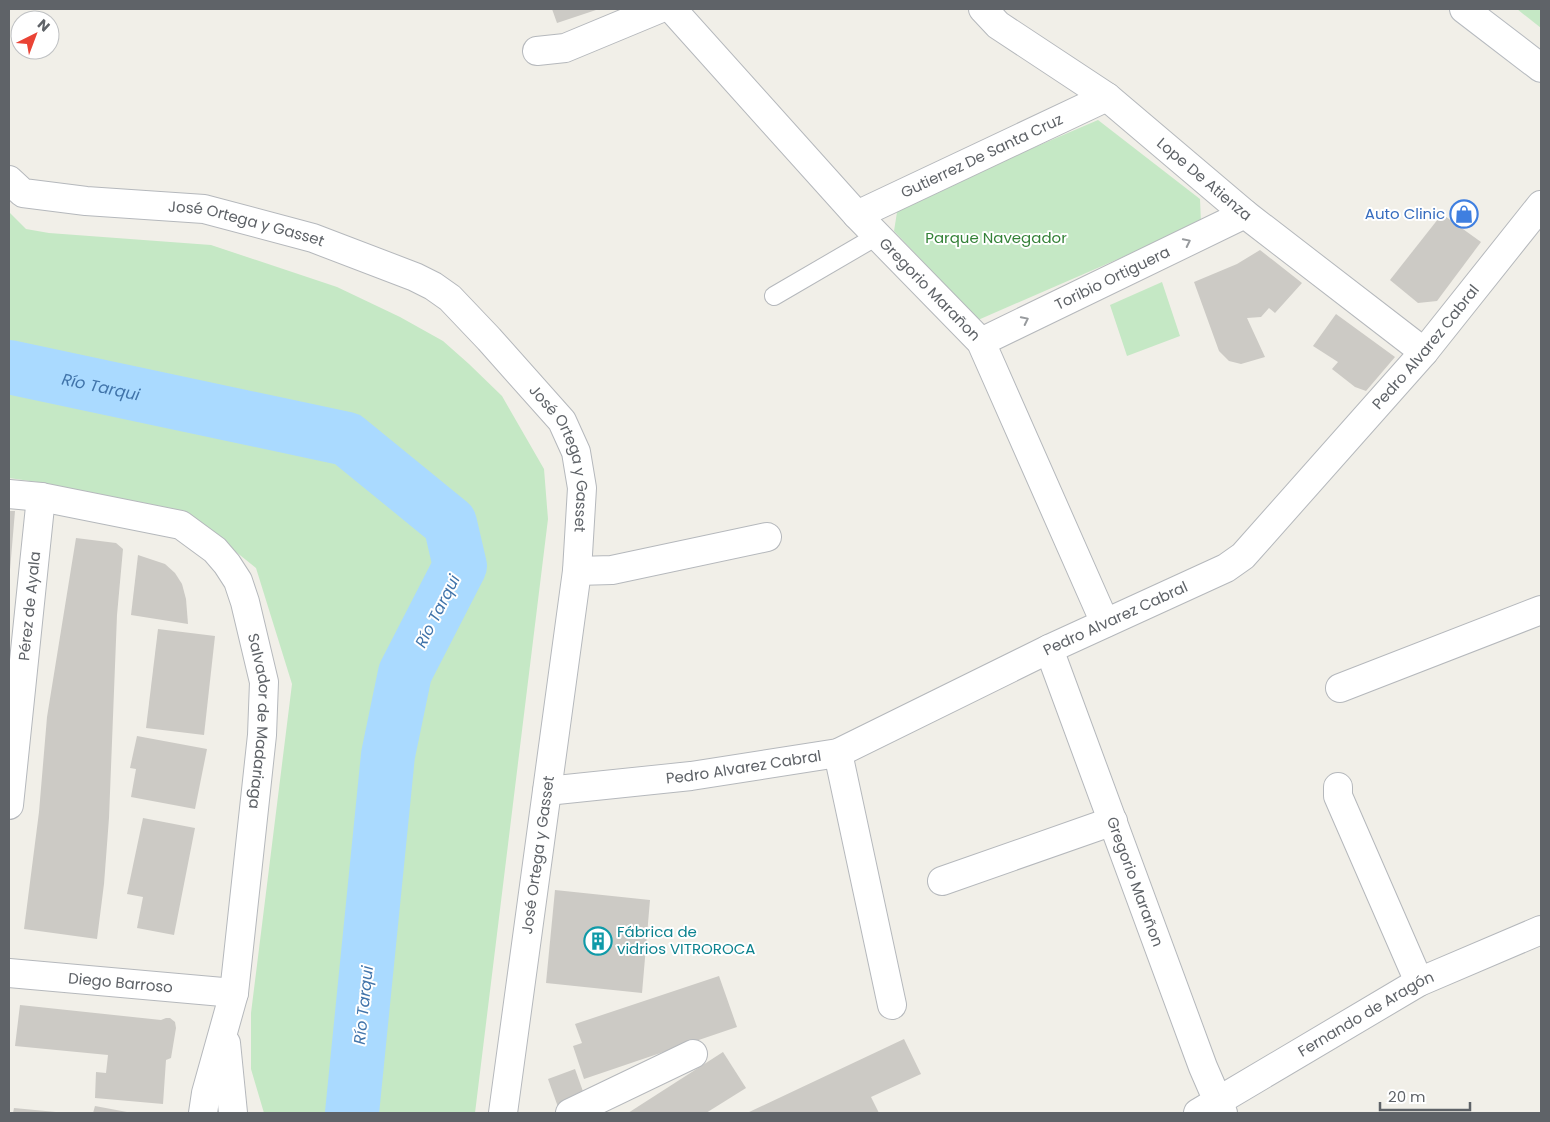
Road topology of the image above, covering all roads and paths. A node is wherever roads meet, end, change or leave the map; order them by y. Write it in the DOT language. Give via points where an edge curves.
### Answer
graph roads {
  1 [pos="659,9"];
  2 [pos="672,9"];
  3 [pos="983,9"];
  4 [pos="1464,9"];
  5 [pos="537,51"];
  6 [pos="1541,68"];
  7 [pos="1107,97"];
  8 [pos="9,180"];
  9 [pos="1541,205"];
  10 [pos="1245,214"];
  11 [pos="857,215"];
  12 [pos="877,236"];
  13 [pos="774,296"];
  14 [pos="981,342"];
  15 [pos="1424,352"];
  16 [pos="9,494"];
  17 [pos="41,497"];
  18 [pos="767,537"];
  19 [pos="577,571"];
  20 [pos="1541,610"];
  21 [pos="1105,623"];
  22 [pos="1049,648"];
  23 [pos="1340,688"];
  24 [pos="838,753"];
  25 [pos="1338,787"];
  26 [pos="547,791"];
  27 [pos="9,805"];
  28 [pos="1113,821"];
  29 [pos="942,881"];
  30 [pos="1541,930"];
  31 [pos="9,972"];
  32 [pos="1419,982"];
  33 [pos="234,993"];
  34 [pos="892,1005"];
  35 [pos="224,1029"];
  36 [pos="692,1054"];
  37 [pos="1213,1110"];
  38 [pos="204,1113"];
  39 [pos="233,1113"];
  40 [pos="503,1113"];
  41 [pos="570,1113"];
  1 -- 5 [label="street" via="565,48"];
  2 -- 11 [label="street, Gregorio Marañon"];
  3 -- 7 [label="street, Lope De Atienza" via="998,25"];
  4 -- 6 [label="street"];
  7 -- 10 [label="street, Lope De Atienza"];
  7 -- 11 [label="street, Gutierrez De Santa Cruz"];
  8 -- 19 [label="street, José Ortega y Gasset" via="23,193 204,209 313,238 433,286 450,298 562,421 576,452 582,488"];
  9 -- 15 [label="street, Pedro Alvarez Cabral"];
  14 -- 10 [label="street, Toribio Ortiguera, one-way"];
  10 -- 15 [label="street, Lope De Atienza"];
  11 -- 12 [label="street, Gregorio Marañon"];
  12 -- 13 [label="lane"];
  12 -- 14 [label="street, Gregorio Marañon"];
  14 -- 21 [label="street, Gregorio Marañon"];
  15 -- 21 [label="street, Pedro Alvarez Cabral" via="1243,556 1226,568"];
  16 -- 17 [label="street, Salvador de Madariaga"];
  17 -- 27 [label="street, Pérez de Ayala"];
  17 -- 33 [label="street, Salvador de Madariaga" via="181,525 215,550 238,581 264,682 262,735"];
  18 -- 19 [label="street" via="612,570"];
  19 -- 26 [label="street, José Ortega y Gasset"];
  20 -- 23 [label="street"];
  21 -- 22 [label="street, Pedro Alvarez Cabral"];
  22 -- 24 [label="street, Pedro Alvarez Cabral"];
  22 -- 28 [label="street, Gregorio Marañon"];
  24 -- 26 [label="street, Pedro Alvarez Cabral" via="691,776"];
  24 -- 34 [label="street"];
  25 -- 32 [label="street" via="1338,796"];
  26 -- 40 [label="street, José Ortega y Gasset"];
  28 -- 29 [label="street"];
  28 -- 37 [label="street, Gregorio Marañon" via="1203,1068"];
  30 -- 32 [label="street, Fernando de Aragón"];
  31 -- 33 [label="street, Diego Barroso"];
  32 -- 37 [label="street, Fernando de Aragón"];
  33 -- 35 [label="street, Salvador de Madariaga"];
  35 -- 38 [label="street, Salvador de Madariaga" via="206,1093"];
  35 -- 39 [label="street"];
  36 -- 41 [label="street"];
}
